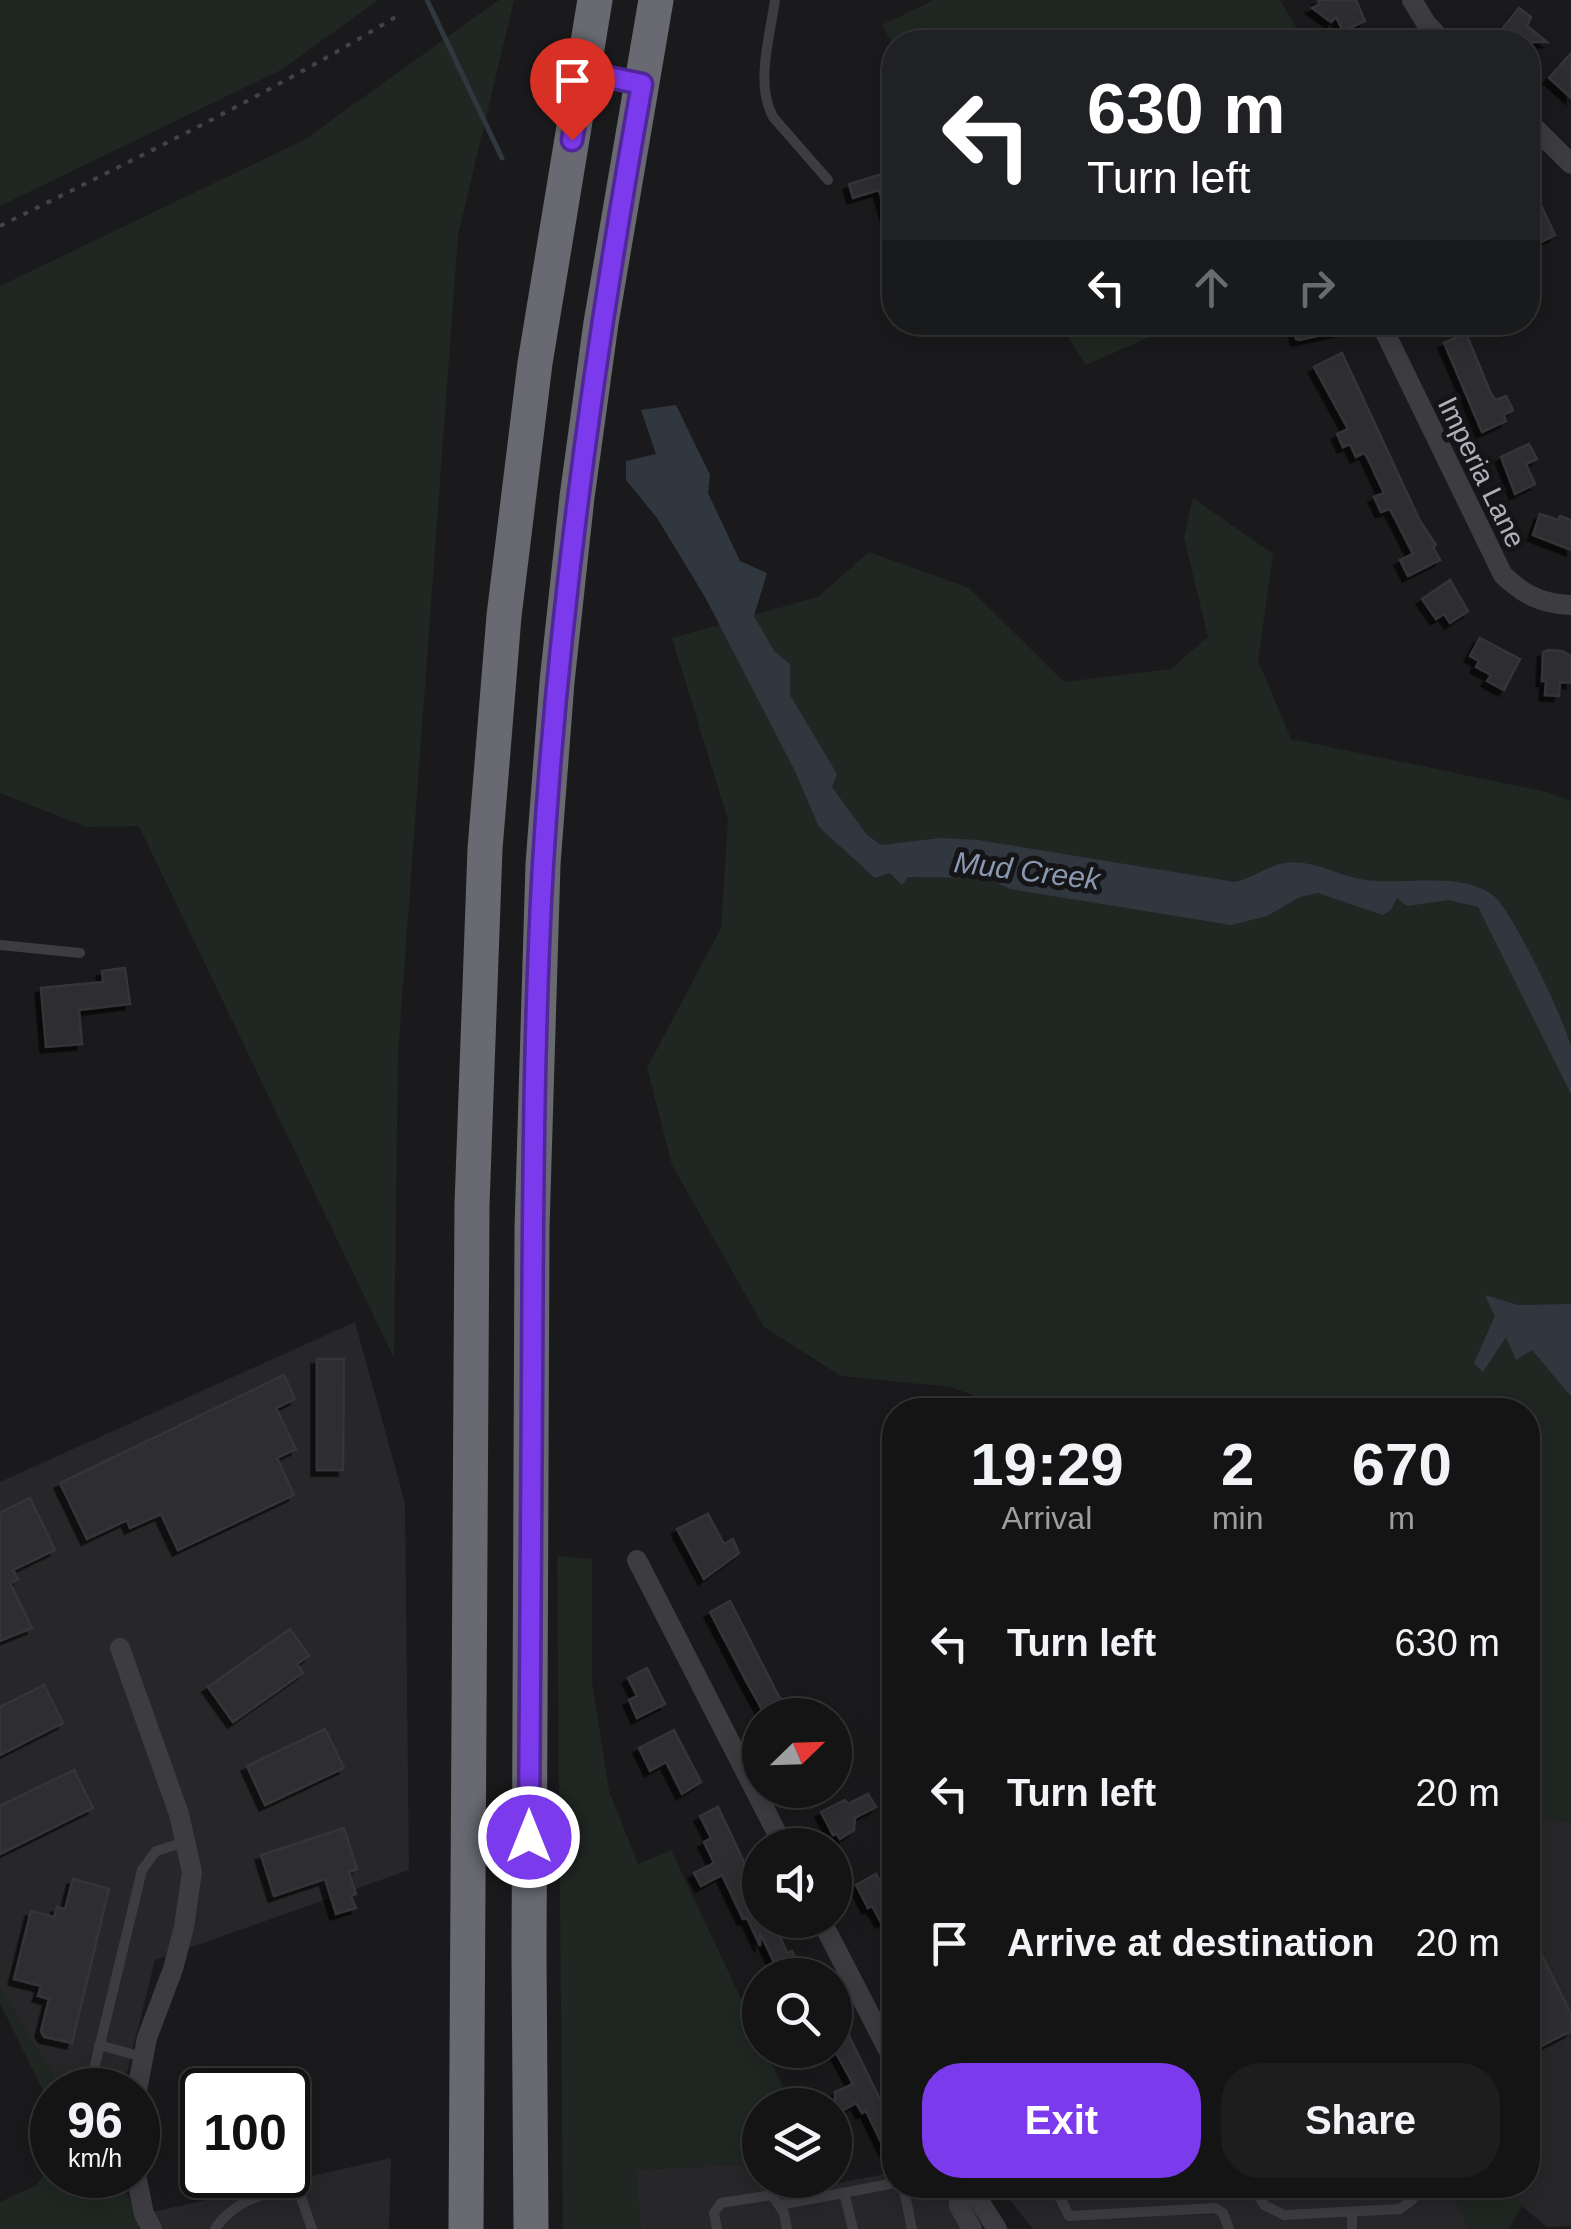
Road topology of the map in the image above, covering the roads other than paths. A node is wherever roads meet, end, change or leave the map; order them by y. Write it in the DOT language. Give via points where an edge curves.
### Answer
graph roads {
  1 [pos="596,0"];
  2 [pos="656,0"];
  3 [pos="775,0"];
  4 [pos="1412,0"];
  5 [pos="1432,30"];
  6 [pos="584,72"];
  7 [pos="642,84"];
  8 [pos="1540,138"];
  9 [pos="1571,164"];
  10 [pos="828,180"];
  11 [pos="1386,335"];
  12 [pos="1571,605"];
  13 [pos="0,945"];
  14 [pos="80,953"];
  15 [pos="637,1560"];
  16 [pos="120,1648"];
  17 [pos="775,1828"];
  18 [pos="185,1842"];
  19 [pos="830,1938"];
  20 [pos="882,2038"];
  21 [pos="100,2044"];
  22 [pos="143,2057"];
  23 [pos="94,2068"];
  24 [pos="141,2068"];
  25 [pos="882,2186"];
  26 [pos="852,2191"];
  27 [pos="139,2198"];
  28 [pos="817,2198"];
  29 [pos="845,2198"];
  30 [pos="906,2198"];
  31 [pos="959,2198"];
  32 [pos="977,2198"];
  33 [pos="1060,2198"];
  34 [pos="1260,2198"];
  35 [pos="1413,2198"];
  36 [pos="780,2205"];
  37 [pos="1370,2212"];
  38 [pos="1352,2213"];
  39 [pos="152,2229"];
  40 [pos="214,2229"];
  41 [pos="312,2229"];
  42 [pos="466,2229"];
  43 [pos="531,2229"];
  44 [pos="716,2229"];
  45 [pos="788,2229"];
  46 [pos="853,2229"];
  47 [pos="912,2229"];
  48 [pos="972,2229"];
  49 [pos="997,2229"];
  50 [pos="1229,2229"];
  51 [pos="1352,2229"];
  52 [pos="1372,2229"];
  1 -- 6 [label="highway"];
  2 -- 7 [label="highway"];
  3 -- 10 [label="lane" via="766,104"];
  4 -- 5 [label="street"];
  6 -- 7 [label="lane"];
  6 -- 42 [label="highway" via="532,383 486,849 472,1205"];
  7 -- 43 [label="highway" via="577,497 543,864 532,1228"];
  8 -- 9 [label="street"];
  11 -- 12 [label="street, Imperia Lane" via="1503,575 1522,593"];
  13 -- 14 [label="lane"];
  15 -- 17 [label="street"];
  16 -- 18 [label="street"];
  18 -- 21 [label="lane" via="156,1851 142,1870"];
  18 -- 22 [label="street" via="192,1872 184,1927"];
  19 -- 20 [label="street"];
  21 -- 22 [label="lane"];
  21 -- 23 [label="lane"];
  22 -- 24 [label="street"];
  25 -- 26 [label="lane"];
  27 -- 39 [label="street"];
  28 -- 36 [label="lane"];
  29 -- 46 [label="lane"];
  30 -- 47 [label="lane"];
  31 -- 48 [label="street"];
  32 -- 49 [label="street"];
  33 -- 50 [label="lane" via="1069,2216 1215,2208"];
  34 -- 38 [label="lane" via="1284,2215"];
  35 -- 37 [label="lane" via="1400,2210"];
  36 -- 44 [label="lane" via="772,2195 721,2203"];
  36 -- 45 [label="lane"];
  37 -- 38 [label="lane"];
  37 -- 52 [label="lane"];
  38 -- 51 [label="lane"];
  40 -- 41 [label="lane" via="242,2201 286,2192 301,2197"];
}
